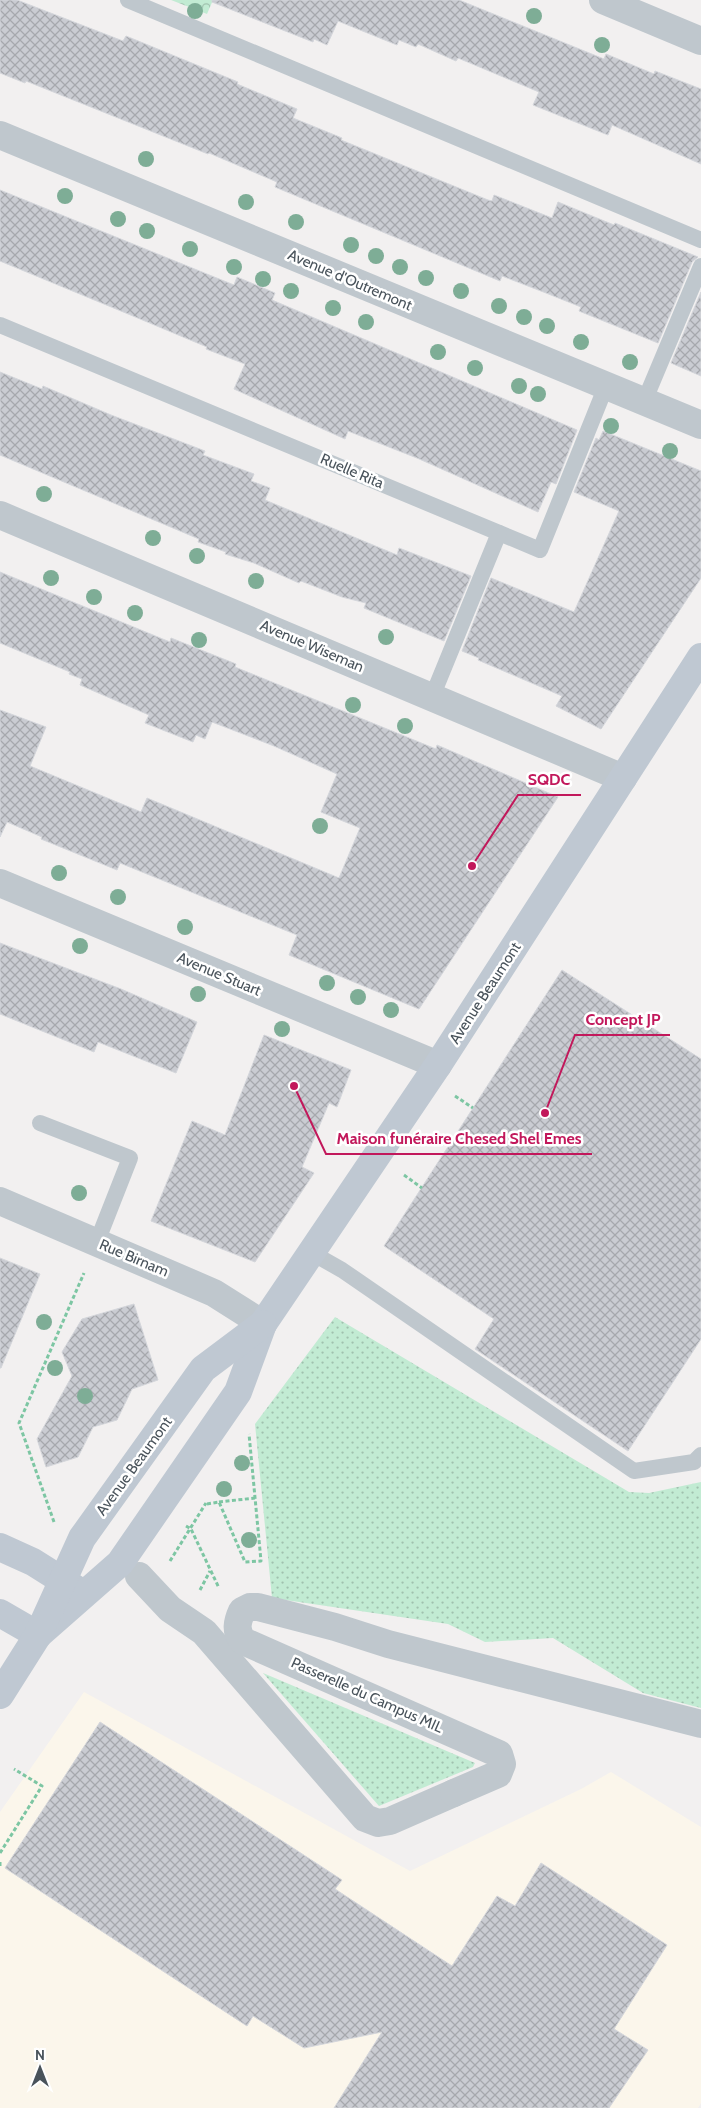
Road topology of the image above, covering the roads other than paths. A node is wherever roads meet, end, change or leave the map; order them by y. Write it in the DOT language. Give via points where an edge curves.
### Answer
graph roads {
  1 [pos="128,0"];
  2 [pos="603,0"];
  3 [pos="701,41"];
  4 [pos="0,135"];
  5 [pos="701,240"];
  6 [pos="701,266"];
  7 [pos="0,325"];
  8 [pos="606,386"];
  9 [pos="644,402"];
  10 [pos="701,425"];
  11 [pos="0,515"];
  12 [pos="499,533"];
  13 [pos="701,657"];
  14 [pos="432,697"];
  15 [pos="623,778"];
  16 [pos="0,883"];
  17 [pos="438,1065"];
  18 [pos="40,1123"];
  19 [pos="0,1201"];
  20 [pos="97,1242"];
  21 [pos="312,1253"];
  22 [pos="264,1324"];
  23 [pos="701,1455"];
  24 [pos="0,1547"];
  25 [pos="146,1582"];
  26 [pos="74,1587"];
  27 [pos="0,1613"];
  28 [pos="38,1635"];
  29 [pos="0,1695"];
  30 [pos="701,1724"];
  1 -- 5 [label="lane"];
  2 -- 3 [label="street"];
  4 -- 8 [label="street, Avenue d'Outremont"];
  6 -- 9 [label="lane"];
  7 -- 12 [label="lane, Ruelle Rita"];
  8 -- 9 [label="street, Avenue d'Outremont"];
  8 -- 12 [label="lane, Ruelle Rita" via="540,550"];
  9 -- 10 [label="street, Avenue d'Outremont"];
  11 -- 14 [label="street, Avenue Wiseman"];
  12 -- 14 [label="lane"];
  13 -- 15 [label="street, Avenue Beaumont"];
  14 -- 15 [label="street, Avenue Wiseman"];
  15 -- 17 [label="street, Avenue Beaumont"];
  16 -- 17 [label="street, Avenue Stuart"];
  17 -- 21 [label="street, Avenue Beaumont"];
  18 -- 20 [label="lane" via="130,1158"];
  19 -- 20 [label="street, Rue Birnam"];
  20 -- 22 [label="street, Rue Birnam" via="214,1293"];
  21 -- 22 [label="street, Avenue Beaumont"];
  21 -- 23 [label="lane" via="342,1270 634,1471 694,1462"];
  22 -- 26 [label="street, Avenue Beaumont" via="238,1392 120,1563"];
  22 -- 26 [label="street, Avenue Beaumont" via="203,1369 82,1538"];
  24 -- 26 [label="street"];
  25 -- 30 [label="street, Passerelle du Campus MIL, bridge" via="170,1609 204,1632 365,1818 371,1821 384,1823 498,1774 502,1764 499,1754 243,1641 237,1633 242,1611 258,1607 388,1644"];
  26 -- 28 [label="street, Avenue Beaumont"];
  27 -- 28 [label="street"];
  28 -- 29 [label="street, Avenue Beaumont"];
}
